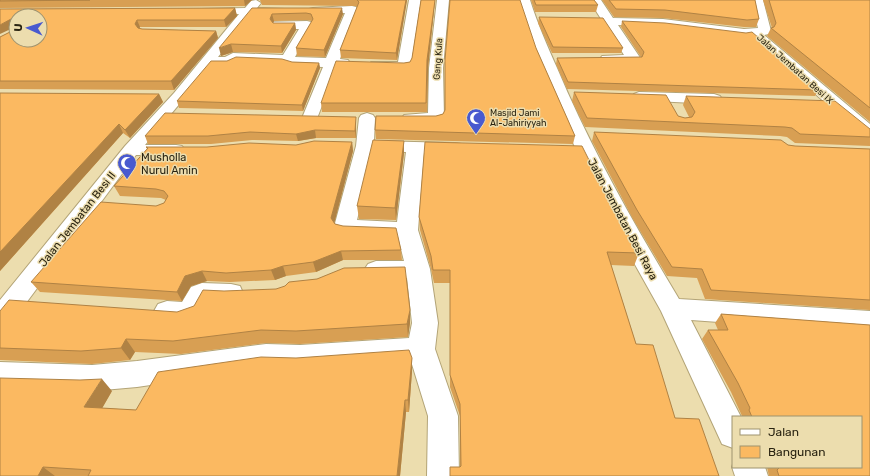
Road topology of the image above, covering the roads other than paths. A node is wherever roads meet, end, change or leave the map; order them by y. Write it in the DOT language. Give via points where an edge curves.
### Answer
graph roads {
  1 [pos="415,0"];
  2 [pos="443,0"];
  3 [pos="595,0"];
  4 [pos="757,0"];
  5 [pos="253,5"];
  6 [pos="354,5"];
  7 [pos="301,11"];
  8 [pos="197,12"];
  9 [pos="533,12"];
  10 [pos="591,18"];
  11 [pos="607,20"];
  12 [pos="307,26"];
  13 [pos="227,30"];
  14 [pos="754,32"];
  15 [pos="287,59"];
  16 [pos="594,59"];
  17 [pos="208,61"];
  18 [pos="331,63"];
  19 [pos="420,67"];
  20 [pos="624,96"];
  21 [pos="669,98"];
  22 [pos="726,100"];
  23 [pos="168,102"];
  24 [pos="811,102"];
  25 [pos="834,103"];
  26 [pos="186,114"];
  27 [pos="679,114"];
  28 [pos="330,118"];
  29 [pos="870,133"];
  30 [pos="358,146"];
  31 [pos="416,147"];
  32 [pos="470,148"];
  33 [pos="131,150"];
  34 [pos="196,150"];
  35 [pos="89,203"];
  36 [pos="110,204"];
  37 [pos="407,230"];
  38 [pos="418,269"];
  39 [pos="357,271"];
  40 [pos="251,292"];
  41 [pos="14,301"];
  42 [pos="43,303"];
  43 [pos="672,309"];
  44 [pos="146,310"];
  45 [pos="0,319"];
  46 [pos="870,322"];
  47 [pos="421,349"];
  48 [pos="0,375"];
  49 [pos="732,431"];
  50 [pos="443,476"];
  1 -- 19 [label="street"];
  2 -- 19 [label="street, Gang Kula"];
  3 -- 11 [label="street"];
  4 -- 14 [label="street, Jalan Jembatan Besi IX" via="765,31"];
  5 -- 7 [label="street"];
  5 -- 8 [label="street"];
  5 -- 13 [label="street, Jalan Jembatan Besi II"];
  6 -- 7 [label="street"];
  6 -- 18 [label="street"];
  7 -- 12 [label="street"];
  9 -- 43 [label="street, Jalan Jembatan Besi Raya" via="570,95 583,142 621,220"];
  10 -- 11 [label="street"];
  11 -- 14 [label="street"];
  11 -- 16 [label="street" via="634,59"];
  12 -- 13 [label="street"];
  12 -- 15 [label="street"];
  13 -- 17 [label="street, Jalan Jembatan Besi II"];
  14 -- 25 [label="street, Jalan Jembatan Besi IX"];
  15 -- 17 [label="street" via="233,57 229,60"];
  15 -- 18 [label="street" via="293,62"];
  17 -- 23 [label="street, Jalan Jembatan Besi II"];
  18 -- 19 [label="street"];
  18 -- 28 [label="street" via="302,118"];
  19 -- 30 [label="street, Gang Kula" via="436,118 375,118"];
  20 -- 21 [label="street"];
  21 -- 22 [label="street"];
  21 -- 27 [label="street"];
  23 -- 26 [label="street"];
  23 -- 33 [label="street, Jalan Jembatan Besi II"];
  24 -- 25 [label="street"];
  25 -- 29 [label="street, Jalan Jembatan Besi IX"];
  30 -- 31 [label="street"];
  30 -- 37 [label="street" via="345,228"];
  31 -- 32 [label="street"];
  31 -- 37 [label="street"];
  33 -- 34 [label="street"];
  33 -- 35 [label="street, Jalan Jembatan Besi II"];
  35 -- 36 [label="street"];
  35 -- 41 [label="street, Jalan Jembatan Besi II"];
  37 -- 38 [label="street"];
  38 -- 39 [label="street"];
  38 -- 47 [label="street" via="425,323"];
  40 -- 44 [label="street" via="202,292 188,312"];
  41 -- 42 [label="street"];
  41 -- 45 [label="street, Jalan Jembatan Besi II"];
  43 -- 46 [label="street"];
  43 -- 49 [label="street, Jalan Jembatan Besi Raya"];
  47 -- 48 [label="street" via="300,357 266,356 92,378"];
  47 -- 50 [label="street" via="443,416"];
}
